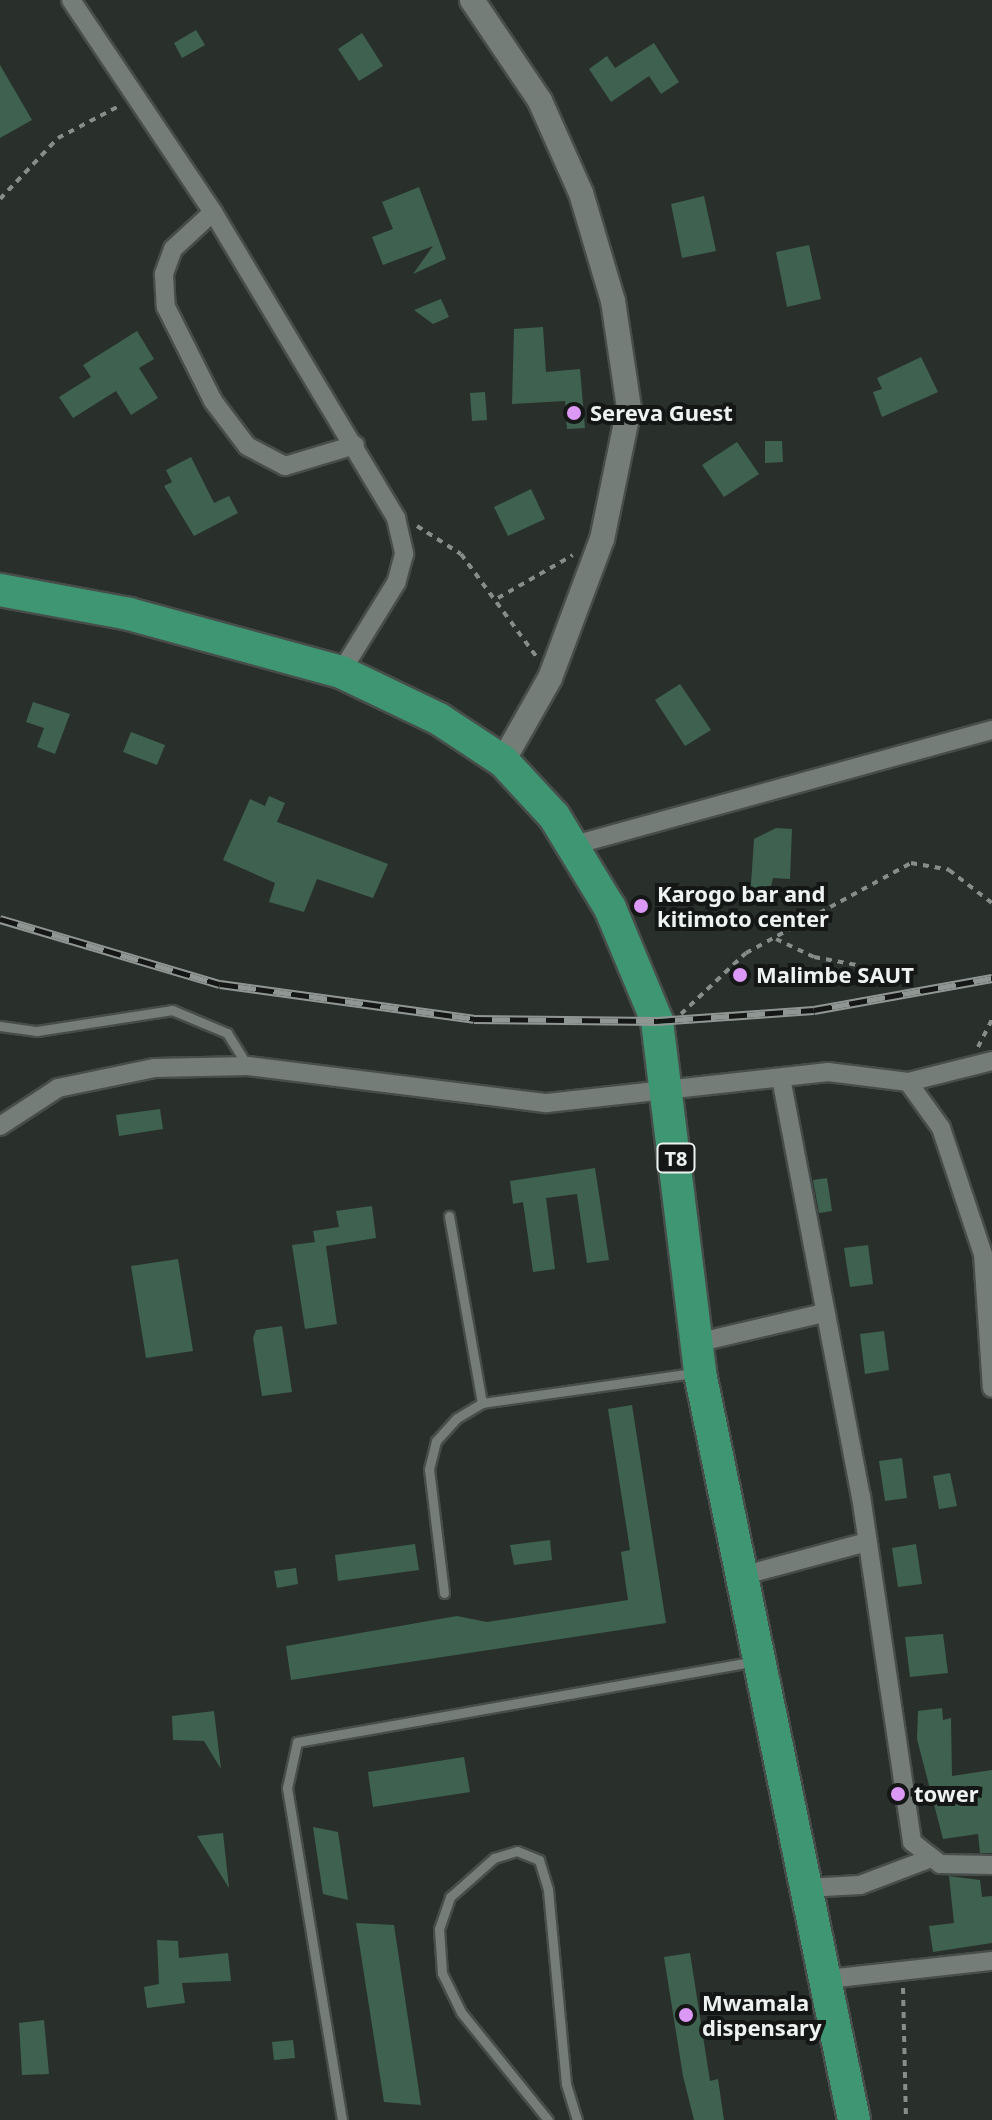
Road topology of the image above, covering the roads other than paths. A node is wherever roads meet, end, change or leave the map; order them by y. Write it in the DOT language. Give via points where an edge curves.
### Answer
graph roads {
  1 [pos="71,0"];
  2 [pos="472,0"];
  3 [pos="213,212"];
  4 [pos="355,445"];
  5 [pos="0,590"];
  6 [pos="341,672"];
  7 [pos="992,730"];
  8 [pos="503,761"];
  9 [pos="574,845"];
  10 [pos="0,1026"];
  11 [pos="992,1061"];
  12 [pos="248,1066"];
  13 [pos="781,1078"];
  14 [pos="908,1082"];
  15 [pos="669,1093"];
  16 [pos="0,1126"];
  17 [pos="449,1216"];
  18 [pos="824,1313"];
  19 [pos="698,1358"];
  20 [pos="992,1388"];
  21 [pos="482,1403"];
  22 [pos="867,1542"];
  23 [pos="741,1576"];
  24 [pos="444,1593"];
  25 [pos="758,1660"];
  26 [pos="926,1860"];
  27 [pos="992,1865"];
  28 [pos="806,1888"];
  29 [pos="992,1961"];
  30 [pos="828,1979"];
  31 [pos="342,2120"];
  32 [pos="548,2120"];
  33 [pos="577,2120"];
  34 [pos="854,2120"];
  1 -- 3 [label="street"];
  2 -- 8 [label="street" via="540,101 581,193 613,301 629,408 602,539 550,678"];
  3 -- 4 [label="street"];
  3 -- 4 [label="street" via="173,249 164,274 169,317 213,401 247,446 285,466"];
  4 -- 6 [label="street" via="396,518 404,554 396,583"];
  5 -- 6 [label="highway, T8" via="129,614"];
  6 -- 8 [label="highway, T8" via="439,719"];
  7 -- 9 [label="street"];
  8 -- 9 [label="highway, T8"];
  9 -- 15 [label="highway, T8" via="630,950 660,1044"];
  10 -- 12 [label="lane" via="37,1031 172,1010 227,1033"];
  11 -- 14 [label="street"];
  12 -- 15 [label="street" via="547,1103"];
  12 -- 16 [label="street" via="101,1076 48,1093"];
  13 -- 14 [label="street" via="828,1072"];
  13 -- 15 [label="street"];
  13 -- 18 [label="street"];
  14 -- 20 [label="street" via="941,1128 983,1254"];
  15 -- 19 [label="highway, T8"];
  17 -- 21 [label="lane"];
  18 -- 19 [label="street"];
  18 -- 22 [label="street"];
  19 -- 21 [label="lane"];
  19 -- 23 [label="highway, T8"];
  21 -- 24 [label="lane" via="447,1427 431,1454"];
  22 -- 23 [label="street"];
  22 -- 26 [label="street" via="895,1755 912,1842"];
  23 -- 25 [label="highway, T8"];
  25 -- 28 [label="highway, T8"];
  25 -- 31 [label="lane" via="297,1742 287,1788"];
  26 -- 27 [label="street"];
  26 -- 28 [label="street" via="860,1885"];
  28 -- 30 [label="highway, T8"];
  29 -- 30 [label="street"];
  30 -- 34 [label="highway, T8"];
  32 -- 33 [label="lane" via="461,2012 442,1973 439,1929 450,1897 494,1858 517,1851 539,1860 548,1890 566,2084"];
}
